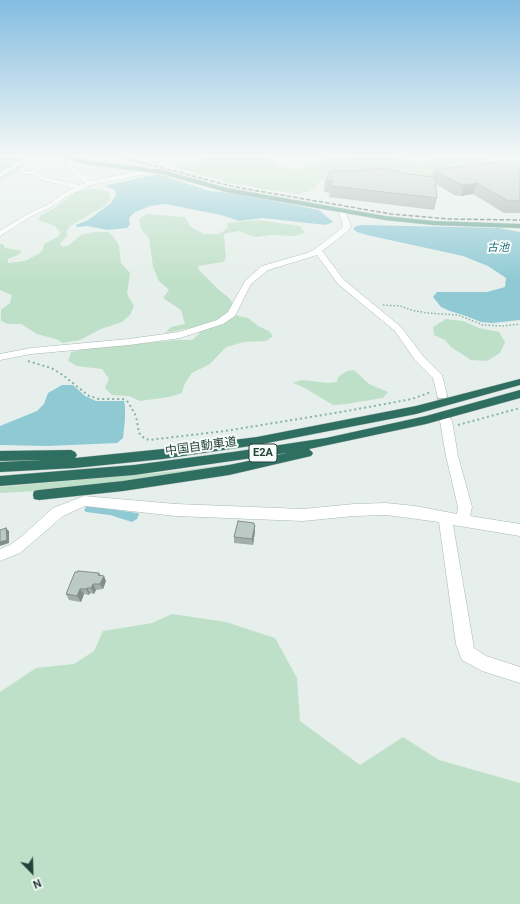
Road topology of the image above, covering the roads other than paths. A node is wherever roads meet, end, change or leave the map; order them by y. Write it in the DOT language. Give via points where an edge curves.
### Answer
graph roads {
  1 [pos="60,198"];
  2 [pos="271,198"];
  3 [pos="342,211"];
  4 [pos="520,226"];
  5 [pos="0,234"];
  6 [pos="318,251"];
  7 [pos="0,357"];
  8 [pos="520,382"];
  9 [pos="441,393"];
  10 [pos="520,394"];
  11 [pos="426,420"];
  12 [pos="446,424"];
  13 [pos="257,441"];
  14 [pos="0,456"];
  15 [pos="0,467"];
  16 [pos="0,482"];
  17 [pos="40,495"];
  18 [pos="445,517"];
  19 [pos="463,520"];
  20 [pos="520,530"];
  21 [pos="0,555"];
  22 [pos="520,675"];
  1 -- 5 [label="street"];
  2 -- 3 [label="main road"];
  3 -- 4 [label="main road" via="405,221"];
  3 -- 6 [label="street" via="347,226"];
  6 -- 7 [label="street" via="266,268 248,283 232,314 220,322 192,332"];
  6 -- 9 [label="street" via="341,282 398,329 419,358 438,377"];
  8 -- 13 [label="highway, 中国自動車道 / E2A" via="416,410"];
  10 -- 11 [label="highway, 中国自動車道 / E2A"];
  11 -- 16 [label="highway, 中国自動車道 / E2A" via="326,442 233,457 126,471"];
  11 -- 17 [label="highway" via="353,443 229,470"];
  12 -- 19 [label="street" via="465,506"];
  13 -- 14 [label="highway" via="65,456"];
  13 -- 15 [label="highway, 中国自動車道 / E2A" via="163,454"];
  18 -- 19 [label="street"];
  18 -- 21 [label="street" via="386,509 303,515 176,510 96,500 84,501 58,512 26,541"];
  18 -- 22 [label="street" via="464,644 468,654 482,663"];
  19 -- 20 [label="street"];
}
